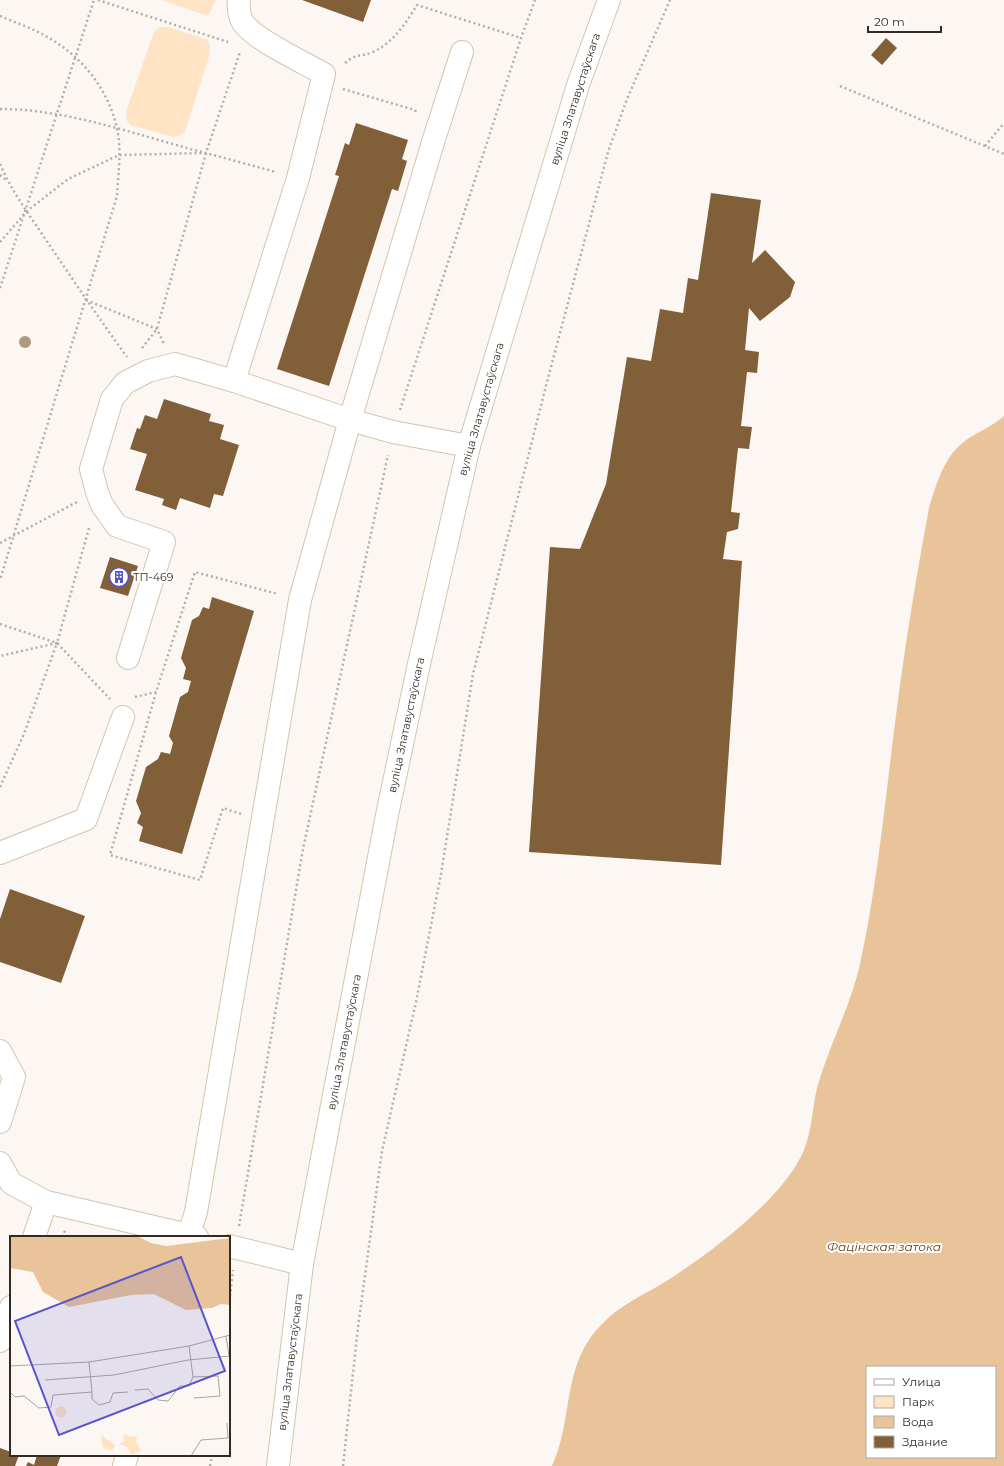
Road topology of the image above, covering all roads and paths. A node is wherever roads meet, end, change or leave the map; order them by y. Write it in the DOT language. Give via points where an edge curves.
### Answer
graph roads {
  1 [pos="94,0"];
  2 [pos="98,0"];
  3 [pos="239,0"];
  4 [pos="535,0"];
  5 [pos="608,0"];
  6 [pos="670,0"];
  7 [pos="0,16"];
  8 [pos="245,38"];
  9 [pos="521,38"];
  10 [pos="462,52"];
  11 [pos="76,57"];
  12 [pos="322,83"];
  13 [pos="840,86"];
  14 [pos="0,110"];
  15 [pos="58,114"];
  16 [pos="1004,122"];
  17 [pos="117,129"];
  18 [pos="434,139"];
  19 [pos="985,146"];
  20 [pos="206,154"];
  21 [pos="1004,154"];
  22 [pos="119,155"];
  23 [pos="0,164"];
  24 [pos="0,176"];
  25 [pos="298,178"];
  26 [pos="7,180"];
  27 [pos="27,211"];
  28 [pos="0,242"];
  29 [pos="0,288"];
  30 [pos="85,299"];
  31 [pos="157,329"];
  32 [pos="175,364"];
  33 [pos="137,368"];
  34 [pos="234,381"];
  35 [pos="350,420"];
  36 [pos="393,432"];
  37 [pos="469,446"];
  38 [pos="99,498"];
  39 [pos="11,538"];
  40 [pos="0,543"];
  41 [pos="0,580"];
  42 [pos="300,600"];
  43 [pos="0,624"];
  44 [pos="57,643"];
  45 [pos="0,656"];
  46 [pos="128,658"];
  47 [pos="123,717"];
  48 [pos="144,738"];
  49 [pos="0,787"];
  50 [pos="261,820"];
  51 [pos="0,853"];
  52 [pos="0,1051"];
  53 [pos="0,1122"];
  54 [pos="0,1163"];
  55 [pos="46,1202"];
  56 [pos="34,1236"];
  57 [pos="191,1236"];
  58 [pos="232,1247"];
  59 [pos="302,1264"];
  60 [pos="230,1286"];
  61 [pos="10,1311"];
  62 [pos="0,1340"];
  63 [pos="127,1456"];
  64 [pos="212,1456"];
  65 [pos="124,1466"];
  66 [pos="210,1466"];
  67 [pos="278,1466"];
  68 [pos="343,1466"];
  1 -- 11 [label="path"];
  2 -- 8 [label="path"];
  3 -- 8 [label="street"];
  4 -- 9 [label="path"];
  5 -- 37 [label="street, вуліца Златавустаўскага" via="576,92"];
  6 -- 68 [label="path" via="627,99 608,152 473,674 440,881 382,1151 358,1327"];
  7 -- 11 [label="path" via="43,34"];
  8 -- 12 [label="street" via="259,38 324,74"];
  8 -- 20 [label="path"];
  9 -- 12 [label="path" via="417,5 400,32 373,52 353,56"];
  9 -- 36 [label="path"];
  10 -- 18 [label="street"];
  11 -- 15 [label="path"];
  11 -- 17 [label="path" via="102,89"];
  12 -- 18 [label="path" via="415,110"];
  12 -- 25 [label="street"];
  13 -- 19 [label="path"];
  14 -- 15 [label="path" via="17,109"];
  15 -- 17 [label="path"];
  15 -- 27 [label="path"];
  16 -- 19 [label="path"];
  17 -- 20 [label="path"];
  17 -- 22 [label="path"];
  18 -- 35 [label="street"];
  19 -- 21 [label="path"];
  20 -- 22 [label="path"];
  20 -- 25 [label="path"];
  20 -- 31 [label="path"];
  22 -- 27 [label="path" via="68,179"];
  22 -- 30 [label="path" via="117,196"];
  23 -- 26 [label="path"];
  24 -- 26 [label="path"];
  25 -- 34 [label="street"];
  26 -- 27 [label="path"];
  27 -- 28 [label="path"];
  27 -- 29 [label="path"];
  27 -- 30 [label="path"];
  30 -- 31 [label="path"];
  30 -- 33 [label="path"];
  30 -- 39 [label="path"];
  31 -- 32 [label="path"];
  31 -- 33 [label="path"];
  32 -- 33 [label="street"];
  32 -- 34 [label="street"];
  33 -- 38 [label="street" via="112,399 91,469"];
  34 -- 35 [label="street"];
  35 -- 36 [label="street"];
  35 -- 42 [label="street"];
  36 -- 37 [label="street"];
  36 -- 58 [label="path" via="303,849"];
  37 -- 59 [label="street, вуліца Златавустаўскага" via="387,815"];
  38 -- 39 [label="path"];
  38 -- 44 [label="path"];
  38 -- 46 [label="street" via="117,526 164,542"];
  39 -- 40 [label="path"];
  39 -- 41 [label="path"];
  42 -- 48 [label="path" via="195,572 156,692"];
  42 -- 50 [label="street"];
  43 -- 44 [label="path"];
  44 -- 45 [label="path"];
  44 -- 47 [label="path" via="113,702"];
  44 -- 49 [label="path" via="24,734"];
  47 -- 48 [label="path"];
  47 -- 51 [label="street" via="86,819"];
  48 -- 50 [label="path" via="110,855 200,880 223,808"];
  50 -- 57 [label="street"];
  52 -- 53 [label="street" via="14,1077"];
  54 -- 55 [label="street" via="11,1183"];
  55 -- 56 [label="street"];
  55 -- 57 [label="street"];
  58 -- 59 [label="street"];
  58 -- 60 [label="path"];
  59 -- 67 [label="street, вуліца Златавустаўскага"];
  61 -- 62 [label="street"];
  63 -- 65 [label="street"];
  64 -- 66 [label="path"];
}
